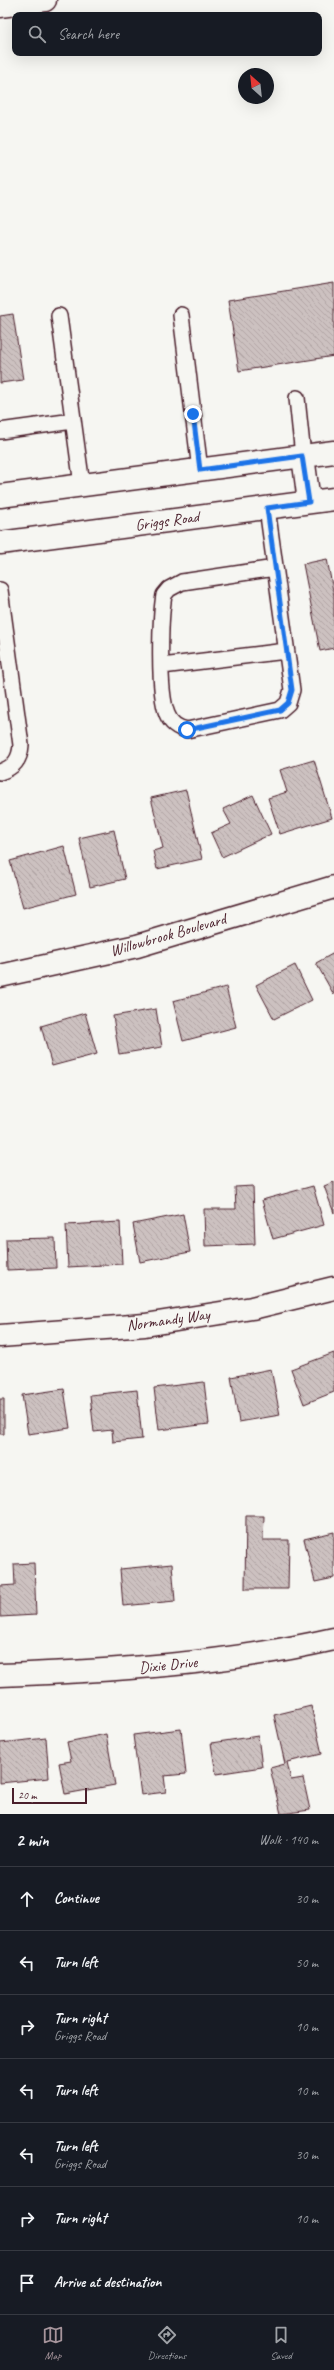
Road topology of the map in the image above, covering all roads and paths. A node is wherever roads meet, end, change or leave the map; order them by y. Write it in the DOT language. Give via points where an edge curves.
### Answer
graph roads {
  1 [pos="45,0"];
  2 [pos="0,6"];
  3 [pos="180,315"];
  4 [pos="59,316"];
  5 [pos="297,398"];
  6 [pos="73,421"];
  7 [pos="0,431"];
  8 [pos="334,452"];
  9 [pos="302,456"];
  10 [pos="200,470"];
  11 [pos="82,485"];
  12 [pos="0,496"];
  13 [pos="334,499"];
  14 [pos="309,502"];
  15 [pos="267,508"];
  16 [pos="0,543"];
  17 [pos="275,568"];
  18 [pos="0,590"];
  19 [pos="286,651"];
  20 [pos="162,666"];
  21 [pos="0,772"];
  22 [pos="334,887"];
  23 [pos="0,976"];
  24 [pos="334,1288"];
  25 [pos="0,1336"];
  26 [pos="334,1639"];
  27 [pos="0,1675"];
  1 -- 2 [label="street"];
  3 -- 10 [label="lane"];
  4 -- 6 [label="lane"];
  5 -- 9 [label="lane"];
  6 -- 7 [label="lane"];
  6 -- 11 [label="lane"];
  8 -- 9 [label="street"];
  9 -- 10 [label="street"];
  9 -- 14 [label="street"];
  10 -- 11 [label="street"];
  11 -- 12 [label="street"];
  13 -- 14 [label="street, Griggs Road"];
  14 -- 15 [label="street, Griggs Road"];
  15 -- 16 [label="street, Griggs Road"];
  15 -- 17 [label="lane"];
  17 -- 19 [label="lane"];
  17 -- 20 [label="lane" via="182,582 169,589 162,604"];
  18 -- 21 [label="lane" via="21,745 16,762 10,769"];
  19 -- 20 [label="lane"];
  19 -- 20 [label="lane" via="292,690 288,703 280,710 187,730 179,728 167,715"];
  22 -- 23 [label="street, Willowbrook Boulevard" via="137,946"];
  24 -- 25 [label="street, Normandy Way" via="252,1308 145,1325"];
  26 -- 27 [label="street, Dixie Drive" via="206,1661 100,1672"];
}
